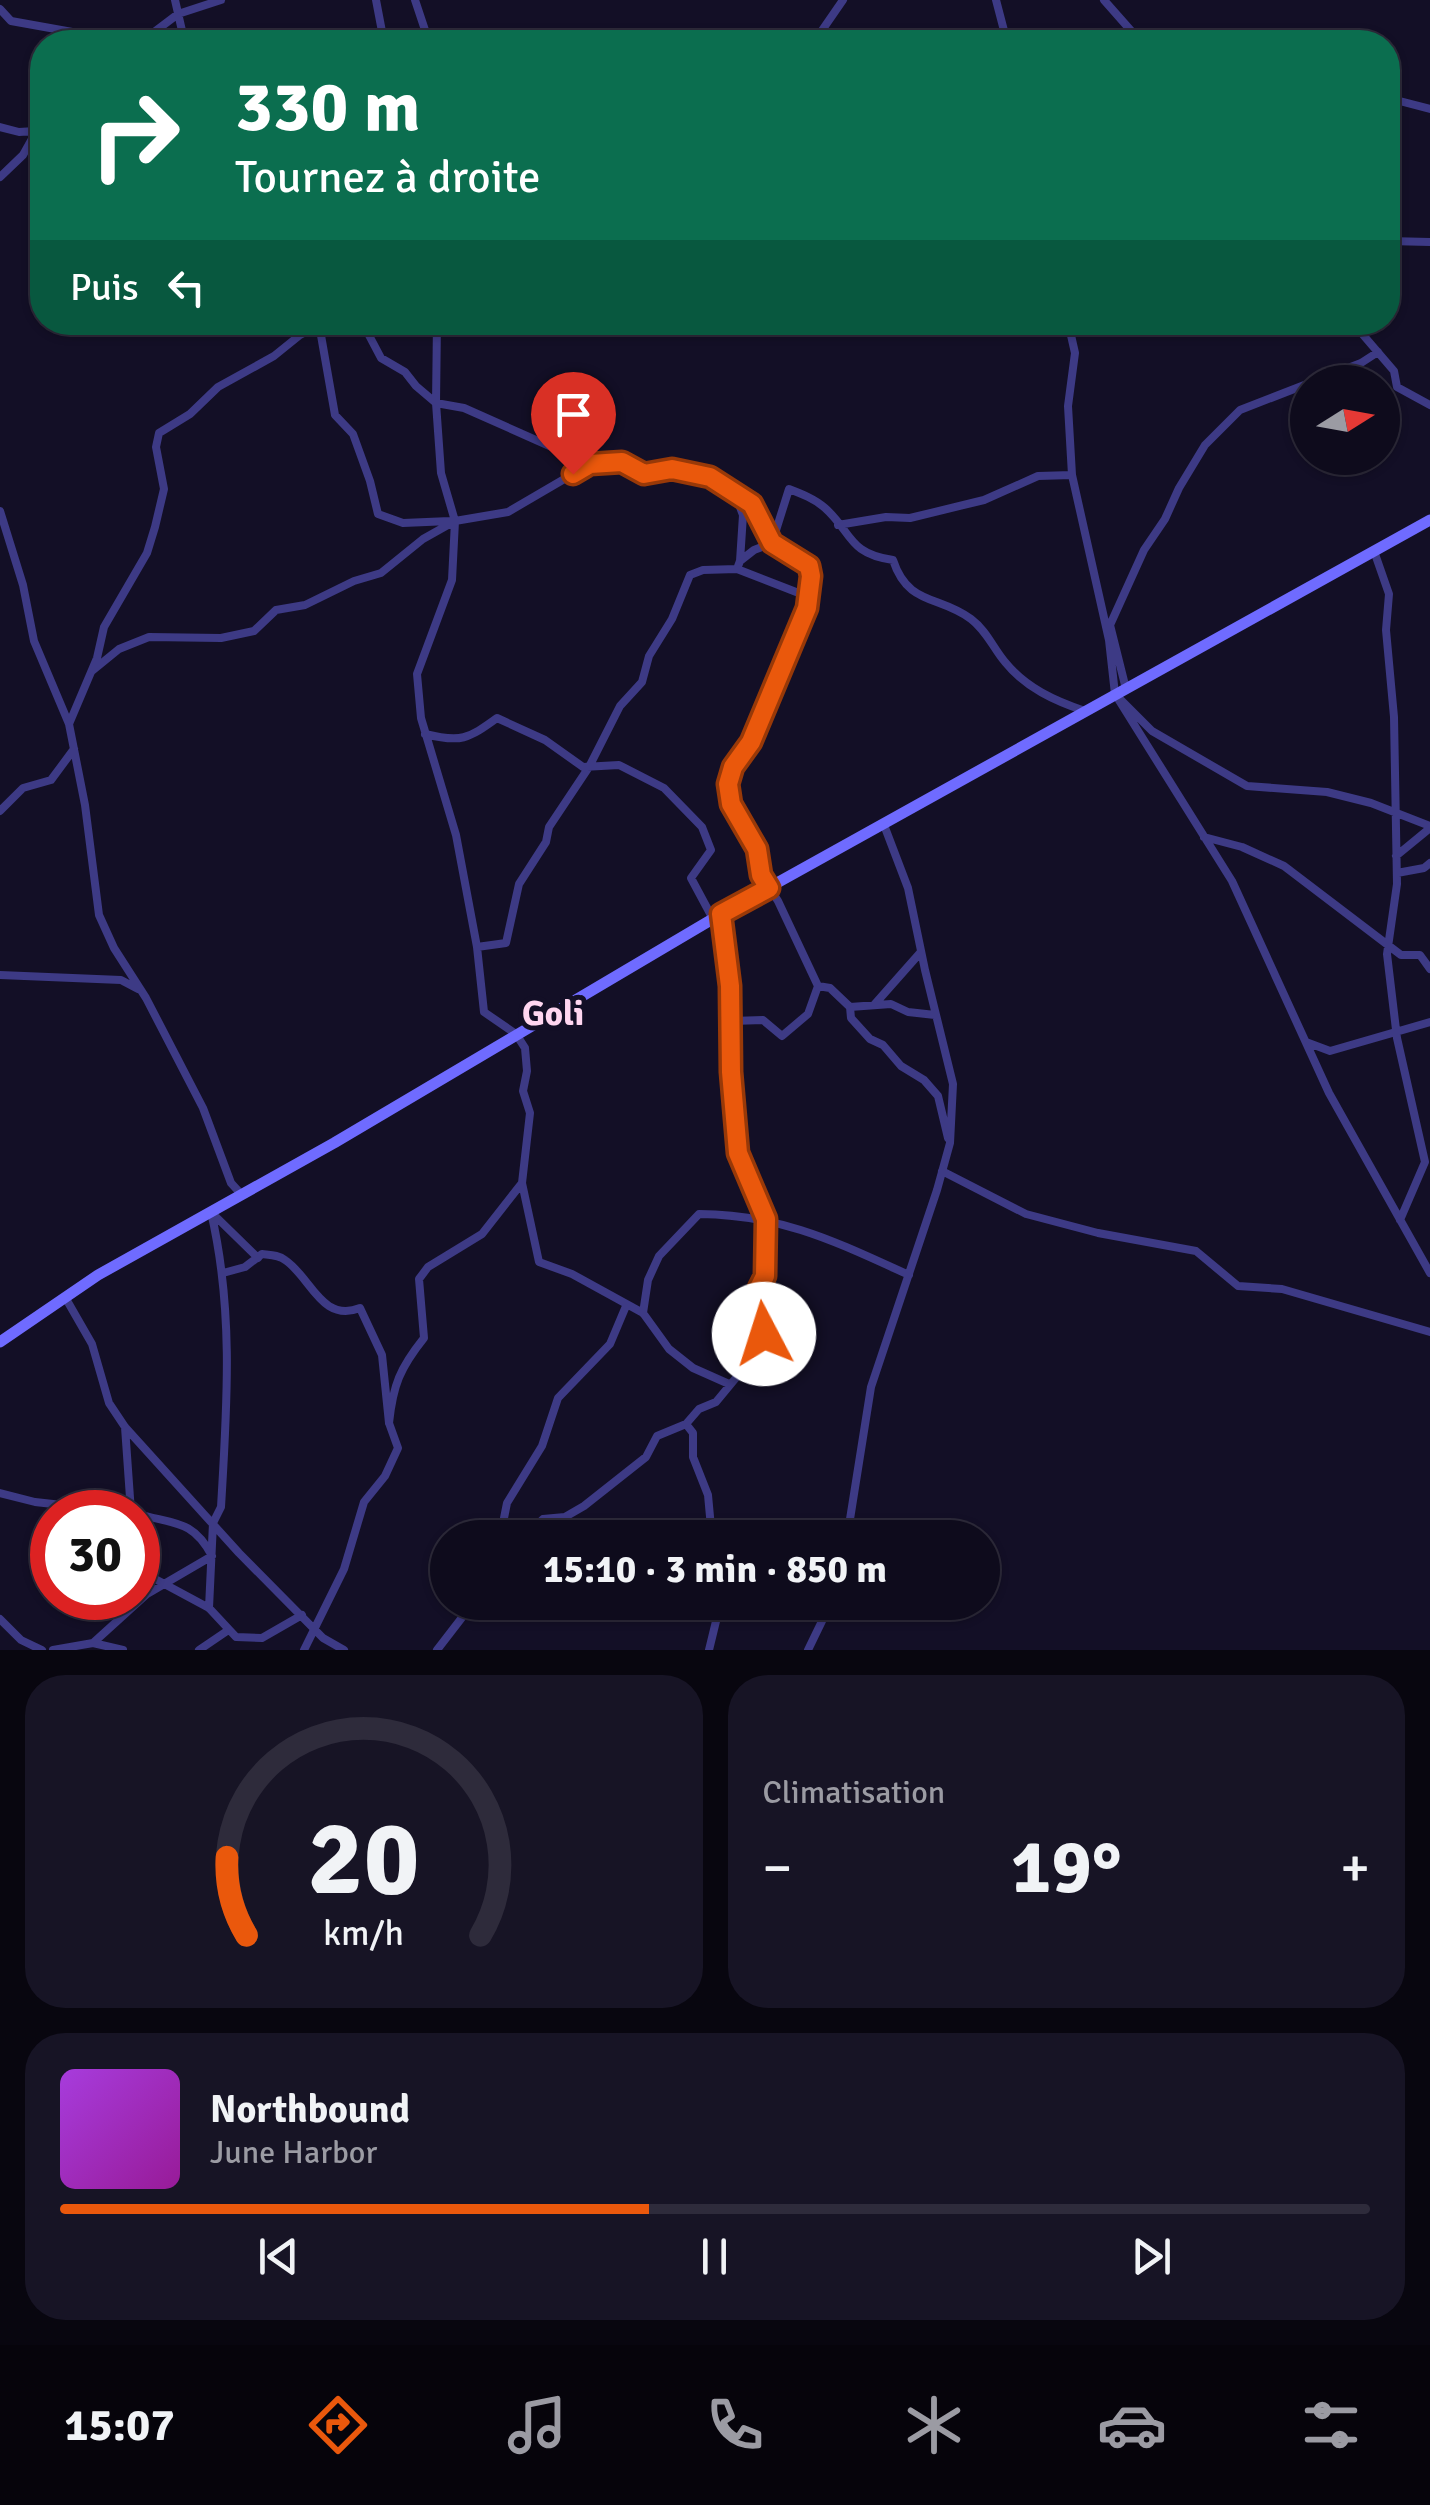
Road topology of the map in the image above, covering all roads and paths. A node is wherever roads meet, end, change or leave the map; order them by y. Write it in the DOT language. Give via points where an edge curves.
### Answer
graph roads {
  1 [pos="175,0"];
  2 [pos="221,0"];
  3 [pos="376,0"];
  4 [pos="415,0"];
  5 [pos="843,0"];
  6 [pos="996,0"];
  7 [pos="1104,0"];
  8 [pos="0,10"];
  9 [pos="178,14"];
  10 [pos="61,30"];
  11 [pos="157,30"];
  12 [pos="182,30"];
  13 [pos="382,30"];
  14 [pos="425,30"];
  15 [pos="822,30"];
  16 [pos="1004,30"];
  17 [pos="1130,30"];
  18 [pos="1400,101"];
  19 [pos="1430,108"];
  20 [pos="0,127"];
  21 [pos="30,131"];
  22 [pos="30,142"];
  23 [pos="0,178"];
  24 [pos="1400,241"];
  25 [pos="1430,242"];
  26 [pos="300,335"];
  27 [pos="323,335"];
  28 [pos="369,335"];
  29 [pos="437,335"];
  30 [pos="1071,335"];
  31 [pos="1363,335"];
  32 [pos="1378,352"];
  33 [pos="436,403"];
  34 [pos="1430,405"];
  35 [pos="590,464"];
  36 [pos="1072,475"];
  37 [pos="735,494"];
  38 [pos="0,511"];
  39 [pos="1430,520"];
  40 [pos="455,521"];
  41 [pos="838,525"];
  42 [pos="772,543"];
  43 [pos="1374,551"];
  44 [pos="739,565"];
  45 [pos="809,596"];
  46 [pos="92,672"];
  47 [pos="1120,692"];
  48 [pos="1086,711"];
  49 [pos="69,724"];
  50 [pos="426,734"];
  51 [pos="74,749"];
  52 [pos="589,766"];
  53 [pos="0,811"];
  54 [pos="1395,814"];
  55 [pos="884,825"];
  56 [pos="1430,827"];
  57 [pos="1204,837"];
  58 [pos="1396,856"];
  59 [pos="1430,863"];
  60 [pos="1397,872"];
  61 [pos="769,888"];
  62 [pos="717,916"];
  63 [pos="1388,946"];
  64 [pos="476,947"];
  65 [pos="921,952"];
  66 [pos="1430,969"];
  67 [pos="0,975"];
  68 [pos="818,986"];
  69 [pos="141,990"];
  70 [pos="874,1005"];
  71 [pos="850,1008"];
  72 [pos="936,1014"];
  73 [pos="732,1021"];
  74 [pos="1430,1022"];
  75 [pos="516,1034"];
  76 [pos="1397,1034"];
  77 [pos="1306,1042"];
  78 [pos="950,1142"];
  79 [pos="942,1172"];
  80 [pos="522,1184"];
  81 [pos="242,1195"];
  82 [pos="211,1212"];
  83 [pos="766,1219"];
  84 [pos="1400,1220"];
  85 [pos="258,1258"];
  86 [pos="1430,1272"];
  87 [pos="222,1273"];
  88 [pos="909,1275"];
  89 [pos="65,1298"];
  90 [pos="626,1306"];
  91 [pos="643,1312"];
  92 [pos="1430,1332"];
  93 [pos="0,1342"];
  94 [pos="729,1384"];
  95 [pos="390,1423"];
  96 [pos="686,1424"];
  97 [pos="125,1427"];
  98 [pos="131,1490"];
  99 [pos="0,1492"];
  100 [pos="30,1501"];
  101 [pos="504,1520"];
  102 [pos="542,1520"];
  103 [pos="710,1520"];
  104 [pos="849,1520"];
  105 [pos="160,1521"];
  106 [pos="213,1524"];
  107 [pos="212,1556"];
  108 [pos="161,1583"];
  109 [pos="209,1608"];
  110 [pos="302,1615"];
  111 [pos="0,1618"];
  112 [pos="118,1620"];
  113 [pos="460,1620"];
  114 [pos="716,1620"];
  115 [pos="823,1620"];
  116 [pos="314,1629"];
  117 [pos="227,1631"];
  118 [pos="236,1638"];
  119 [pos="93,1642"];
  120 [pos="42,1650"];
  121 [pos="54,1650"];
  122 [pos="123,1650"];
  123 [pos="200,1650"];
  124 [pos="237,1650"];
  125 [pos="304,1650"];
  126 [pos="344,1650"];
  127 [pos="437,1650"];
  128 [pos="708,1650"];
  129 [pos="808,1650"];
  1 -- 9 [label="street"];
  2 -- 9 [label="street"];
  3 -- 13 [label="street"];
  4 -- 14 [label="street"];
  5 -- 15 [label="street"];
  6 -- 16 [label="street"];
  7 -- 17 [label="street"];
  8 -- 10 [label="street" via="11,21"];
  9 -- 11 [label="street"];
  9 -- 12 [label="street"];
  18 -- 19 [label="street"];
  20 -- 21 [label="street"];
  22 -- 23 [label="street"];
  24 -- 25 [label="street"];
  26 -- 46 [label="street" via="159,433 164,489 155,526 147,553 104,627"];
  27 -- 40 [label="street" via="335,415 353,434 378,514 403,522"];
  28 -- 33 [label="street" via="382,358"];
  29 -- 33 [label="street"];
  30 -- 36 [label="street"];
  31 -- 32 [label="street"];
  32 -- 34 [label="street" via="1398,387"];
  32 -- 47 [label="street" via="1240,410 1205,444 1144,550 1110,626"];
  33 -- 35 [label="street" via="464,408"];
  33 -- 40 [label="street" via="441,473"];
  35 -- 37 [label="street" via="622,462 644,474 672,469 710,477"];
  35 -- 40 [label="street" via="508,512"];
  36 -- 41 [label="street" via="1038,476 984,500 910,518"];
  36 -- 47 [label="street"];
  37 -- 42 [label="street" via="752,504"];
  37 -- 44 [label="street" via="743,515"];
  38 -- 49 [label="street" via="34,641"];
  39 -- 43 [label="main road"];
  40 -- 46 [label="street" via="381,573 306,605 276,610 254,631 221,638 149,636 120,648"];
  40 -- 50 [label="street" via="452,580 417,674"];
  41 -- 42 [label="street" via="827,510 789,489"];
  41 -- 48 [label="street" via="866,552 894,560 900,580 918,594 968,617 1024,681"];
  42 -- 44 [label="street"];
  42 -- 45 [label="street" via="809,566"];
  43 -- 47 [label="main road"];
  43 -- 54 [label="street" via="1389,594"];
  44 -- 45 [label="street"];
  44 -- 52 [label="street" via="690,575 642,682 620,706"];
  45 -- 61 [label="street" via="728,784"];
  46 -- 49 [label="street"];
  47 -- 48 [label="main road"];
  47 -- 54 [label="street" via="1152,732 1247,786 1327,792"];
  47 -- 57 [label="street"];
  48 -- 55 [label="main road"];
  49 -- 51 [label="street"];
  50 -- 52 [label="street" via="470,738 496,718"];
  50 -- 64 [label="street" via="456,835"];
  51 -- 53 [label="street" via="51,780 24,788"];
  51 -- 69 [label="street" via="99,915"];
  52 -- 62 [label="street" via="619,764 664,788 702,828 711,850 691,878"];
  52 -- 64 [label="street" via="519,884 506,942"];
  54 -- 56 [label="street"];
  54 -- 58 [label="street"];
  55 -- 61 [label="main road"];
  55 -- 65 [label="street" via="908,888"];
  56 -- 58 [label="street"];
  57 -- 63 [label="street" via="1284,866"];
  57 -- 77 [label="street" via="1232,881"];
  58 -- 60 [label="street"];
  59 -- 60 [label="street"];
  60 -- 63 [label="street"];
  61 -- 62 [label="main road"];
  61 -- 68 [label="street"];
  62 -- 73 [label="street"];
  62 -- 75 [label="main road"];
  63 -- 66 [label="street" via="1401,955 1420,955"];
  63 -- 76 [label="street"];
  64 -- 75 [label="street" via="484,1012"];
  65 -- 70 [label="street"];
  65 -- 72 [label="street"];
  67 -- 69 [label="street" via="121,980"];
  68 -- 71 [label="street" via="830,988"];
  68 -- 73 [label="street" via="808,1014 782,1036 763,1020"];
  69 -- 81 [label="street" via="203,1108 231,1184"];
  70 -- 71 [label="street"];
  70 -- 72 [label="street"];
  71 -- 78 [label="street" via="850,1018 870,1039 938,1096"];
  72 -- 78 [label="street" via="953,1084"];
  73 -- 83 [label="street" via="738,1153"];
  74 -- 76 [label="street"];
  75 -- 80 [label="street" via="525,1048 523,1091 530,1114"];
  75 -- 81 [label="main road"];
  76 -- 77 [label="street" via="1330,1051"];
  76 -- 84 [label="street" via="1424,1162"];
  77 -- 84 [label="street"];
  78 -- 79 [label="street"];
  79 -- 88 [label="street"];
  79 -- 92 [label="street" via="1026,1214 1196,1251 1238,1286 1282,1289"];
  80 -- 90 [label="street" via="539,1262"];
  80 -- 95 [label="street" via="482,1234 428,1267 419,1280 424,1338 402,1365"];
  81 -- 82 [label="main road"];
  82 -- 85 [label="street"];
  82 -- 87 [label="street"];
  82 -- 89 [label="main road"];
  83 -- 88 [label="street"];
  83 -- 91 [label="street" via="699,1214 658,1256"];
  83 -- 94 [label="street" via="759,1288 764,1334 759,1350"];
  84 -- 86 [label="street"];
  85 -- 87 [label="street"];
  85 -- 95 [label="street" via="282,1257 323,1304 350,1312 360,1308 382,1356"];
  87 -- 106 [label="street" via="226,1431 221,1507"];
  88 -- 104 [label="street" via="871,1387"];
  89 -- 93 [label="main road"];
  89 -- 97 [label="street" via="92,1344 109,1403"];
  90 -- 91 [label="street"];
  90 -- 101 [label="street" via="610,1344 558,1398"];
  91 -- 94 [label="street" via="669,1349"];
  94 -- 96 [label="street"];
  95 -- 116 [label="street" via="398,1448 364,1502 344,1569"];
  96 -- 102 [label="street" via="658,1436 646,1458 584,1506"];
  96 -- 103 [label="street"];
  97 -- 98 [label="street"];
  97 -- 106 [label="street"];
  99 -- 100 [label="street"];
  105 -- 107 [label="street" via="190,1529"];
  106 -- 107 [label="street"];
  106 -- 110 [label="street"];
  107 -- 108 [label="street"];
  107 -- 109 [label="street"];
  108 -- 109 [label="street"];
  109 -- 117 [label="street"];
  110 -- 116 [label="street"];
  110 -- 118 [label="street" via="262,1638"];
  111 -- 120 [label="street"];
  112 -- 119 [label="street"];
  113 -- 127 [label="street"];
  114 -- 128 [label="street"];
  115 -- 129 [label="street"];
  116 -- 125 [label="street"];
  116 -- 126 [label="street"];
  117 -- 118 [label="street"];
  117 -- 123 [label="street"];
  118 -- 124 [label="street"];
  119 -- 121 [label="street"];
  119 -- 122 [label="street"];
}
